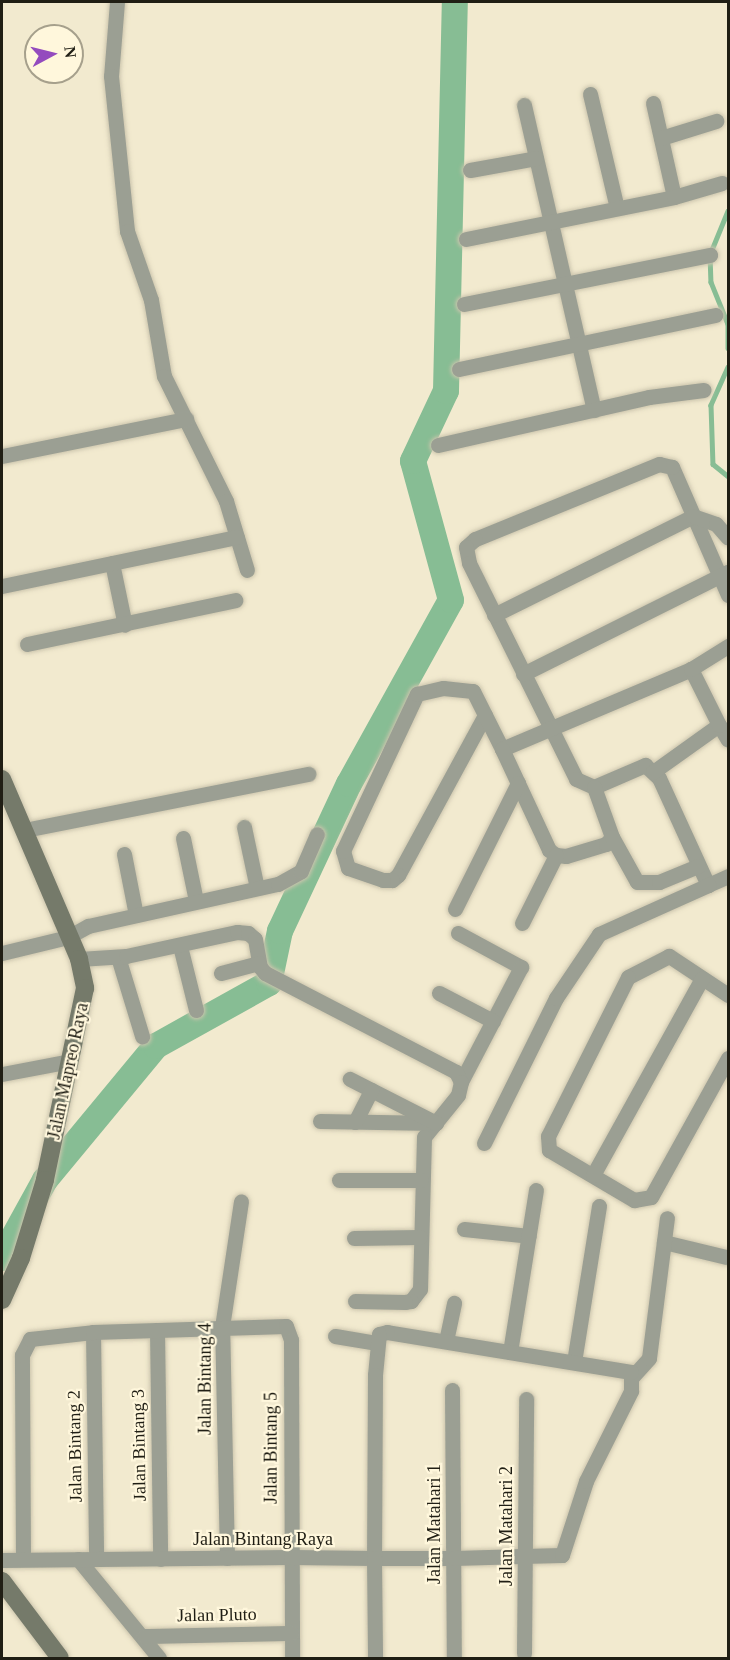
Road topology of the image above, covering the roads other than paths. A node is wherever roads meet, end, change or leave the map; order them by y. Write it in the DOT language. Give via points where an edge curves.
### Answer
graph roads {
  1 [pos="117,2"];
  2 [pos="590,94"];
  3 [pos="653,103"];
  4 [pos="524,105"];
  5 [pos="716,121"];
  6 [pos="661,138"];
  7 [pos="536,158"];
  8 [pos="470,170"];
  9 [pos="722,183"];
  10 [pos="674,197"];
  11 [pos="617,208"];
  12 [pos="551,222"];
  13 [pos="466,239"];
  14 [pos="710,255"];
  15 [pos="565,283"];
  16 [pos="464,304"];
  17 [pos="715,315"];
  18 [pos="579,344"];
  19 [pos="459,369"];
  20 [pos="704,390"];
  21 [pos="594,410"];
  22 [pos="186,419"];
  23 [pos="438,445"];
  24 [pos="2,456"];
  25 [pos="693,516"];
  26 [pos="237,537"];
  27 [pos="729,538"];
  28 [pos="112,563"];
  29 [pos="247,570"];
  30 [pos="724,575"];
  31 [pos="2,586"];
  32 [pos="729,595"];
  33 [pos="235,600"];
  34 [pos="494,615"];
  35 [pos="125,625"];
  36 [pos="27,644"];
  37 [pos="729,646"];
  38 [pos="692,669"];
  39 [pos="523,674"];
  40 [pos="485,715"];
  41 [pos="719,725"];
  42 [pos="549,727"];
  43 [pos="729,740"];
  44 [pos="502,749"];
  45 [pos="653,772"];
  46 [pos="309,774"];
  47 [pos="2,779"];
  48 [pos="518,783"];
  49 [pos="594,787"];
  50 [pos="244,827"];
  51 [pos="25,830"];
  52 [pos="316,834"];
  53 [pos="612,837"];
  54 [pos="183,838"];
  55 [pos="124,854"];
  56 [pos="556,855"];
  57 [pos="698,866"];
  58 [pos="729,876"];
  59 [pos="708,885"];
  60 [pos="257,888"];
  61 [pos="196,901"];
  62 [pos="455,909"];
  63 [pos="136,915"];
  64 [pos="522,923"];
  65 [pos="458,933"];
  66 [pos="68,937"];
  67 [pos="180,946"];
  68 [pos="2,953"];
  69 [pos="118,957"];
  70 [pos="78,959"];
  71 [pos="259,963"];
  72 [pos="220,973"];
  73 [pos="702,978"];
  74 [pos="439,993"];
  75 [pos="729,994"];
  76 [pos="196,1010"];
  77 [pos="493,1021"];
  78 [pos="142,1036"];
  79 [pos="729,1058"];
  80 [pos="70,1061"];
  81 [pos="2,1074"];
  82 [pos="350,1079"];
  83 [pos="461,1082"];
  84 [pos="371,1089"];
  85 [pos="320,1121"];
  86 [pos="355,1122"];
  87 [pos="436,1123"];
  88 [pos="484,1143"];
  89 [pos="593,1175"];
  90 [pos="339,1180"];
  91 [pos="421,1180"];
  92 [pos="536,1190"];
  93 [pos="241,1201"];
  94 [pos="599,1206"];
  95 [pos="667,1218"];
  96 [pos="464,1228"];
  97 [pos="529,1236"];
  98 [pos="354,1238"];
  99 [pos="420,1238"];
  100 [pos="664,1242"];
  101 [pos="726,1257"];
  102 [pos="2,1300"];
  103 [pos="355,1301"];
  104 [pos="454,1303"];
  105 [pos="222,1327"];
  106 [pos="158,1330"];
  107 [pos="93,1332"];
  108 [pos="335,1336"];
  109 [pos="446,1341"];
  110 [pos="377,1343"];
  111 [pos="510,1352"];
  112 [pos="574,1362"];
  113 [pos="633,1376"];
  114 [pos="452,1390"];
  115 [pos="526,1399"];
  116 [pos="291,1557"];
  117 [pos="525,1557"];
  118 [pos="227,1558"];
  119 [pos="374,1558"];
  120 [pos="454,1558"];
  121 [pos="23,1559"];
  122 [pos="78,1559"];
  123 [pos="96,1559"];
  124 [pos="160,1559"];
  125 [pos="2,1560"];
  126 [pos="2,1581"];
  127 [pos="292,1633"];
  128 [pos="144,1636"];
  129 [pos="525,1653"];
  130 [pos="60,1659"];
  131 [pos="159,1659"];
  132 [pos="292,1659"];
  133 [pos="375,1659"];
  134 [pos="454,1659"];
  1 -- 22 [label="street" via="111,76 125,217 154,313 164,376"];
  2 -- 11 [label="street"];
  3 -- 6 [label="street"];
  4 -- 7 [label="street"];
  5 -- 6 [label="street"];
  6 -- 10 [label="street"];
  7 -- 8 [label="street"];
  7 -- 12 [label="street"];
  9 -- 10 [label="street"];
  10 -- 11 [label="street"];
  11 -- 12 [label="street"];
  12 -- 13 [label="street"];
  12 -- 15 [label="street"];
  14 -- 15 [label="street"];
  15 -- 16 [label="street"];
  15 -- 18 [label="street"];
  17 -- 18 [label="street"];
  18 -- 19 [label="street"];
  18 -- 21 [label="street"];
  20 -- 21 [label="street"];
  21 -- 23 [label="street"];
  22 -- 24 [label="street"];
  22 -- 26 [label="street" via="226,501"];
  25 -- 27 [label="street" via="716,524"];
  25 -- 30 [label="street"];
  25 -- 34 [label="street"];
  25 -- 34 [label="street" via="672,467 659,464 475,539 466,547 469,563"];
  26 -- 28 [label="street"];
  26 -- 29 [label="street"];
  28 -- 31 [label="street"];
  28 -- 35 [label="street"];
  30 -- 32 [label="street"];
  30 -- 39 [label="street"];
  33 -- 35 [label="street"];
  34 -- 39 [label="street"];
  35 -- 36 [label="street"];
  37 -- 38 [label="street"];
  38 -- 41 [label="street"];
  38 -- 42 [label="street"];
  39 -- 42 [label="street"];
  40 -- 40 [label="street" via="398,875 383,880 348,868 343,851 417,694 468,688"];
  40 -- 44 [label="street"];
  41 -- 43 [label="street"];
  41 -- 45 [label="street"];
  42 -- 44 [label="street"];
  42 -- 49 [label="street" via="576,778"];
  44 -- 48 [label="street"];
  45 -- 49 [label="street" via="645,765 632,767"];
  45 -- 57 [label="street"];
  46 -- 51 [label="street"];
  47 -- 51 [label="street, Jalan Mapreo Raya"];
  48 -- 56 [label="street" via="549,850"];
  48 -- 62 [label="street"];
  49 -- 53 [label="street"];
  50 -- 60 [label="street"];
  51 -- 66 [label="street, Jalan Mapreo Raya"];
  52 -- 60 [label="street" via="301,871 278,884"];
  53 -- 56 [label="street" via="606,844 566,856"];
  53 -- 57 [label="street" via="637,882 660,882"];
  54 -- 61 [label="street"];
  55 -- 63 [label="street"];
  56 -- 64 [label="street"];
  57 -- 59 [label="street"];
  58 -- 59 [label="street"];
  59 -- 88 [label="street" via="599,934 556,998"];
  60 -- 61 [label="street"];
  61 -- 63 [label="street"];
  63 -- 66 [label="street" via="88,926"];
  65 -- 77 [label="street" via="521,967"];
  66 -- 68 [label="street"];
  66 -- 70 [label="street, Jalan Mapreo Raya"];
  67 -- 69 [label="street"];
  67 -- 71 [label="street" via="237,932 248,933 255,939"];
  67 -- 76 [label="street"];
  69 -- 70 [label="street"];
  69 -- 78 [label="street"];
  70 -- 80 [label="street, Jalan Mapreo Raya" via="85,988"];
  71 -- 72 [label="street"];
  71 -- 83 [label="street" via="265,973 456,1072"];
  73 -- 75 [label="street"];
  73 -- 89 [label="street"];
  73 -- 89 [label="street" via="669,956 628,977 548,1136 549,1150"];
  74 -- 77 [label="street"];
  77 -- 83 [label="street"];
  79 -- 89 [label="street" via="651,1197 634,1200"];
  80 -- 81 [label="street"];
  80 -- 102 [label="street, Jalan Mapreo Raya" via="45,1180 21,1258"];
  82 -- 84 [label="street"];
  83 -- 87 [label="street" via="458,1095"];
  84 -- 86 [label="street"];
  84 -- 87 [label="street"];
  85 -- 86 [label="street"];
  86 -- 87 [label="street"];
  87 -- 91 [label="street" via="424,1137"];
  90 -- 91 [label="street"];
  91 -- 99 [label="street"];
  92 -- 97 [label="street"];
  93 -- 105 [label="street, Jalan Bintang 4"];
  94 -- 112 [label="street"];
  95 -- 100 [label="street"];
  96 -- 97 [label="street"];
  97 -- 111 [label="street"];
  98 -- 99 [label="street"];
  99 -- 103 [label="street" via="420,1289 415,1297 405,1302"];
  100 -- 101 [label="street"];
  100 -- 113 [label="street" via="649,1358"];
  104 -- 109 [label="street"];
  105 -- 106 [label="street"];
  105 -- 116 [label="street, Jalan Bintang 5" via="279,1325 289,1330"];
  105 -- 118 [label="street, Jalan Bintang 4"];
  106 -- 107 [label="street"];
  106 -- 124 [label="street, Jalan Bintang 3"];
  107 -- 121 [label="street" via="37,1337 26,1344 22,1355"];
  107 -- 123 [label="street, Jalan Bintang 2"];
  108 -- 110 [label="street"];
  109 -- 110 [label="street" via="383,1331"];
  109 -- 111 [label="street"];
  110 -- 119 [label="street"];
  111 -- 112 [label="street"];
  112 -- 113 [label="street" via="625,1371"];
  113 -- 117 [label="street, Jalan Bintang Raya" via="622,1412 586,1481 565,1553"];
  114 -- 120 [label="street, Jalan Matahari 1"];
  115 -- 117 [label="street, Jalan Matahari 2"];
  116 -- 118 [label="street, Jalan Bintang Raya"];
  116 -- 119 [label="street, Jalan Bintang Raya"];
  116 -- 127 [label="street, Jalan Bintang 5"];
  117 -- 120 [label="street, Jalan Bintang Raya"];
  117 -- 129 [label="street, Jalan Matahari 2"];
  118 -- 124 [label="street, Jalan Bintang Raya"];
  119 -- 120 [label="street, Jalan Bintang Raya"];
  119 -- 133 [label="street"];
  120 -- 134 [label="street, Jalan Matahari 1"];
  121 -- 122 [label="street, Jalan Bintang Raya"];
  121 -- 125 [label="street, Jalan Bintang Raya"];
  122 -- 123 [label="street, Jalan Bintang Raya"];
  122 -- 128 [label="street"];
  123 -- 124 [label="street, Jalan Bintang Raya"];
  126 -- 130 [label="street"];
  127 -- 128 [label="street, Jalan Pluto"];
  127 -- 132 [label="street, Jalan Bintang 5"];
  128 -- 131 [label="street"];
}
